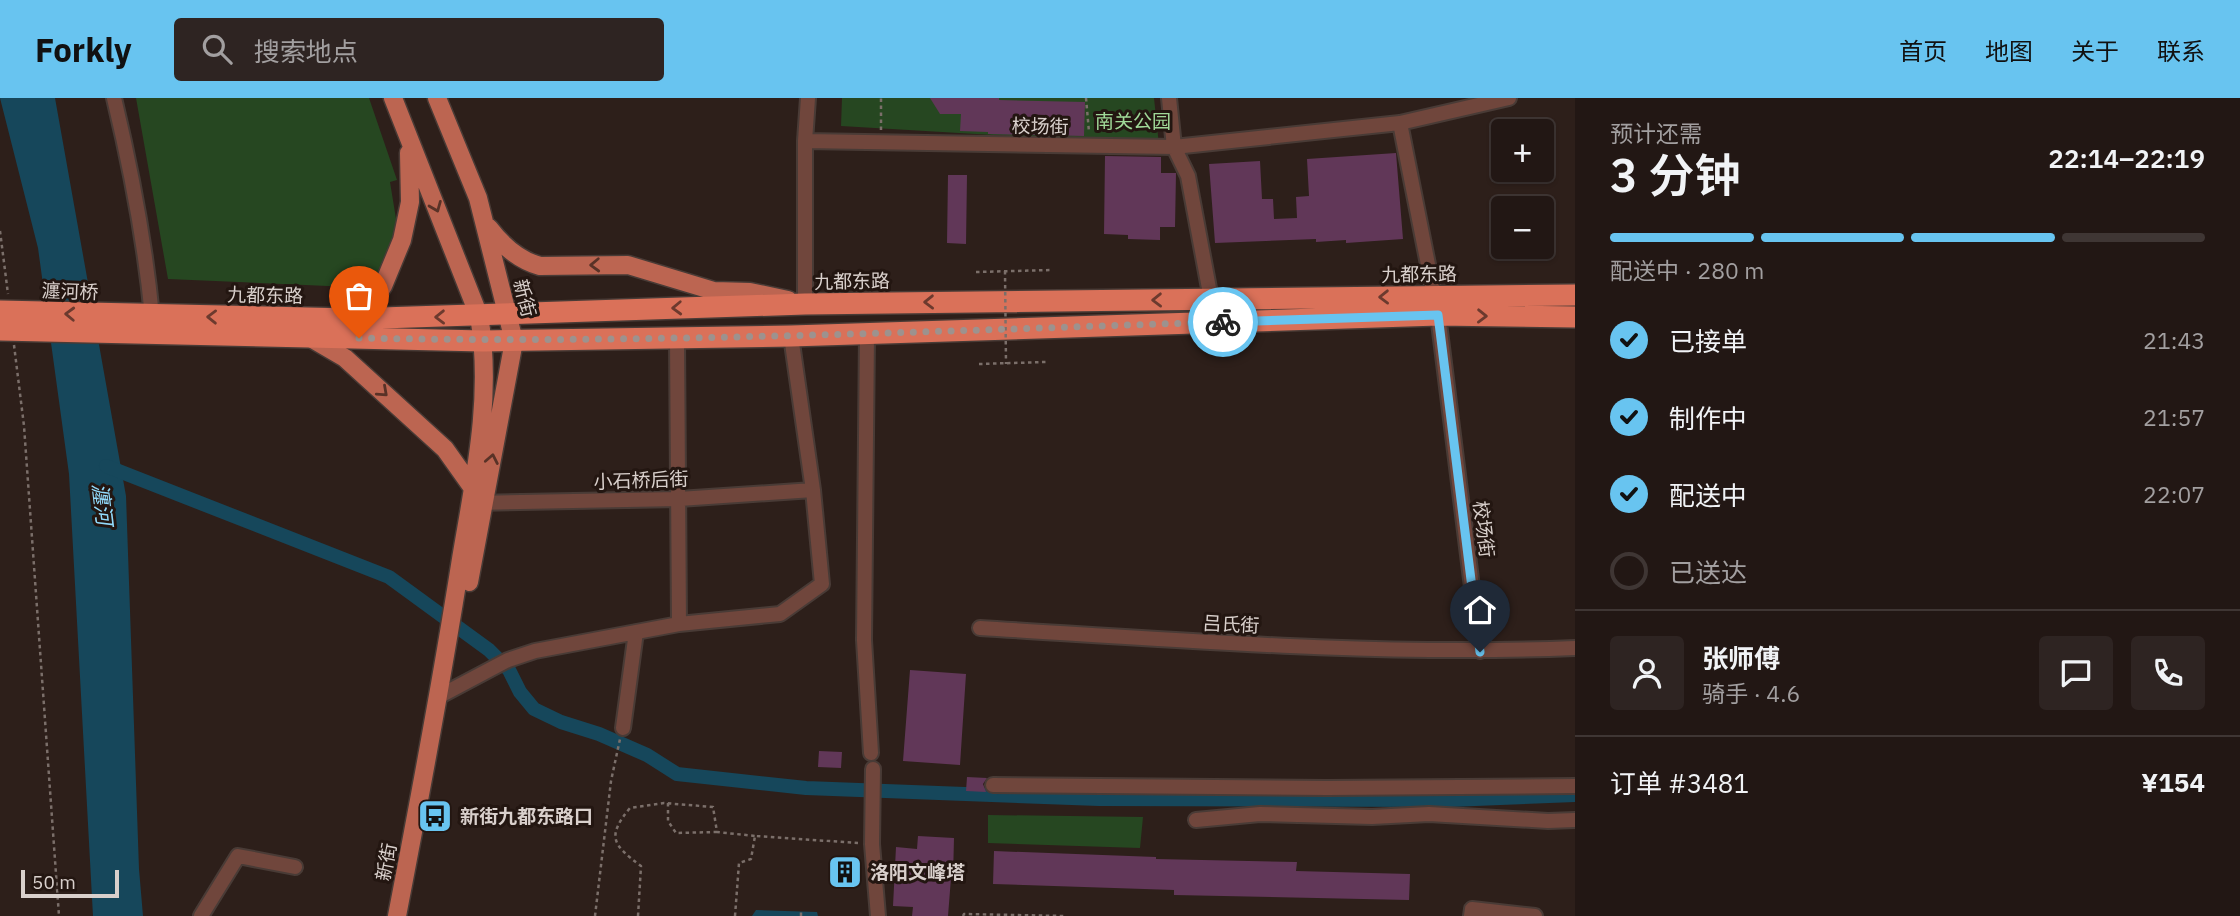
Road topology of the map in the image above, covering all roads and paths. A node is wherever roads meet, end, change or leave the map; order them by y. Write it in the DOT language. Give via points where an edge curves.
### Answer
graph roads {
  1 [pos="114,98"];
  2 [pos="393,98"];
  3 [pos="437,98"];
  4 [pos="808,98"];
  5 [pos="881,98"];
  6 [pos="1086,98"];
  7 [pos="1169,98"];
  8 [pos="1509,98"];
  9 [pos="1400,123"];
  10 [pos="408,139"];
  11 [pos="805,141"];
  12 [pos="881,142"];
  13 [pos="1091,146"];
  14 [pos="1174,147"];
  15 [pos="484,221"];
  16 [pos="0,231"];
  17 [pos="1051,270"];
  18 [pos="1005,271"];
  19 [pos="976,272"];
  20 [pos="1575,295"];
  21 [pos="1211,299"];
  22 [pos="805,304"];
  23 [pos="1436,306"];
  24 [pos="508,312"];
  25 [pos="152,316"];
  26 [pos="479,316"];
  27 [pos="1575,317"];
  28 [pos="351,319"];
  29 [pos="5,321"];
  30 [pos="131,324"];
  31 [pos="867,334"];
  32 [pos="791,336"];
  33 [pos="309,337"];
  34 [pos="677,338"];
  35 [pos="483,341"];
  36 [pos="514,341"];
  37 [pos="1046,362"];
  38 [pos="979,364"];
  39 [pos="1006,364"];
  40 [pos="813,490"];
  41 [pos="475,497"];
  42 [pos="680,499"];
  43 [pos="679,624"];
  44 [pos="980,628"];
  45 [pos="636,632"];
  46 [pos="1575,648"];
  47 [pos="1480,652"];
  48 [pos="444,694"];
  49 [pos="622,728"];
  50 [pos="871,753"];
  51 [pos="873,769"];
  52 [pos="993,785"];
  53 [pos="1575,786"];
  54 [pos="668,803"];
  55 [pos="1196,820"];
  56 [pos="1575,820"];
  57 [pos="717,832"];
  58 [pos="755,836"];
  59 [pos="872,844"];
  60 [pos="295,867"];
  61 [pos="1472,913"];
  62 [pos="404,915"];
  63 [pos="59,916"];
  64 [pos="201,916"];
  65 [pos="595,916"];
  66 [pos="638,916"];
  67 [pos="735,916"];
  68 [pos="878,916"];
  69 [pos="963,916"];
  70 [pos="1064,916"];
  71 [pos="1535,916"];
  1 -- 25 [label="street"];
  2 -- 10 [label="main road, 新街"];
  3 -- 15 [label="main road, 新街"];
  4 -- 11 [label="street"];
  5 -- 12 [label="path"];
  6 -- 13 [label="path"];
  7 -- 14 [label="street"];
  8 -- 9 [label="street, 校场街"];
  9 -- 14 [label="street, 校场街"];
  9 -- 23 [label="street, 校场街"];
  10 -- 26 [label="main road, 新街, one-way"];
  10 -- 28 [label="main road" via="410,202 402,240 383,286 369,307"];
  11 -- 12 [label="street, 校场街"];
  11 -- 22 [label="street"];
  12 -- 13 [label="street, 校场街"];
  13 -- 14 [label="street, 校场街"];
  14 -- 21 [label="street" via="1188,176"];
  22 -- 15 [label="main road, one-way" via="750,292 714,291 628,265 527,262 498,240"];
  15 -- 24 [label="main road, 新街"];
  16 -- 29 [label="path" via="5,254"];
  17 -- 18 [label="path"];
  18 -- 19 [label="path"];
  18 -- 39 [label="path, bridge"];
  20 -- 23 [label="highway, 九都东路"];
  21 -- 22 [label="highway, 九都东路, one-way"];
  23 -- 21 [label="highway, 九都东路, one-way"];
  22 -- 24 [label="highway, 九都东路, one-way"];
  23 -- 27 [label="highway, 九都东路, one-way"];
  23 -- 31 [label="highway, 九都东路"];
  23 -- 47 [label="street, 校场街"];
  24 -- 26 [label="highway, 九都东路"];
  24 -- 36 [label="main road, 新街"];
  28 -- 25 [label="highway, 九都东路, one-way"];
  25 -- 30 [label="highway, 九都东路"];
  26 -- 28 [label="highway, 九都东路, one-way"];
  26 -- 35 [label="main road, 新街"];
  29 -- 30 [label="highway, 瀍河桥"];
  29 -- 63 [label="path" via="24,426"];
  30 -- 33 [label="highway, 九都东路"];
  31 -- 32 [label="highway, 九都东路"];
  31 -- 50 [label="street" via="864,640"];
  32 -- 34 [label="highway, 九都东路"];
  32 -- 40 [label="street"];
  33 -- 35 [label="highway, 九都东路"];
  33 -- 41 [label="main road, one-way" via="345,358 445,449"];
  34 -- 36 [label="highway, 九都东路"];
  34 -- 42 [label="street"];
  35 -- 36 [label="highway, 九都东路"];
  35 -- 41 [label="main road, 新街"];
  41 -- 36 [label="main road, 新街, one-way"];
  37 -- 39 [label="path"];
  38 -- 39 [label="path"];
  40 -- 42 [label="street, 小石桥后街"];
  40 -- 43 [label="street" via="822,584 780,614"];
  41 -- 42 [label="street, 小石桥后街"];
  41 -- 48 [label="main road, 新街"];
  42 -- 43 [label="street"];
  43 -- 45 [label="street"];
  44 -- 47 [label="street, 吕氏街" via="1253,645"];
  45 -- 48 [label="street" via="508,660"];
  45 -- 49 [label="street"];
  46 -- 47 [label="street, 吕氏街"];
  48 -- 62 [label="main road, 新街"];
  49 -- 65 [label="path"];
  51 -- 59 [label="street"];
  52 -- 53 [label="street"];
  54 -- 57 [label="path" via="713,807"];
  54 -- 57 [label="path" via="668,821 676,832"];
  54 -- 66 [label="path" via="630,808 618,823 620,849 641,866"];
  55 -- 56 [label="street" via="1260,814"];
  57 -- 58 [label="path"];
  58 -- 59 [label="path"];
  58 -- 67 [label="path" via="751,859 739,863"];
  59 -- 68 [label="street"];
  60 -- 64 [label="street" via="238,856"];
  61 -- 71 [label="street"];
  69 -- 70 [label="path"];
}
